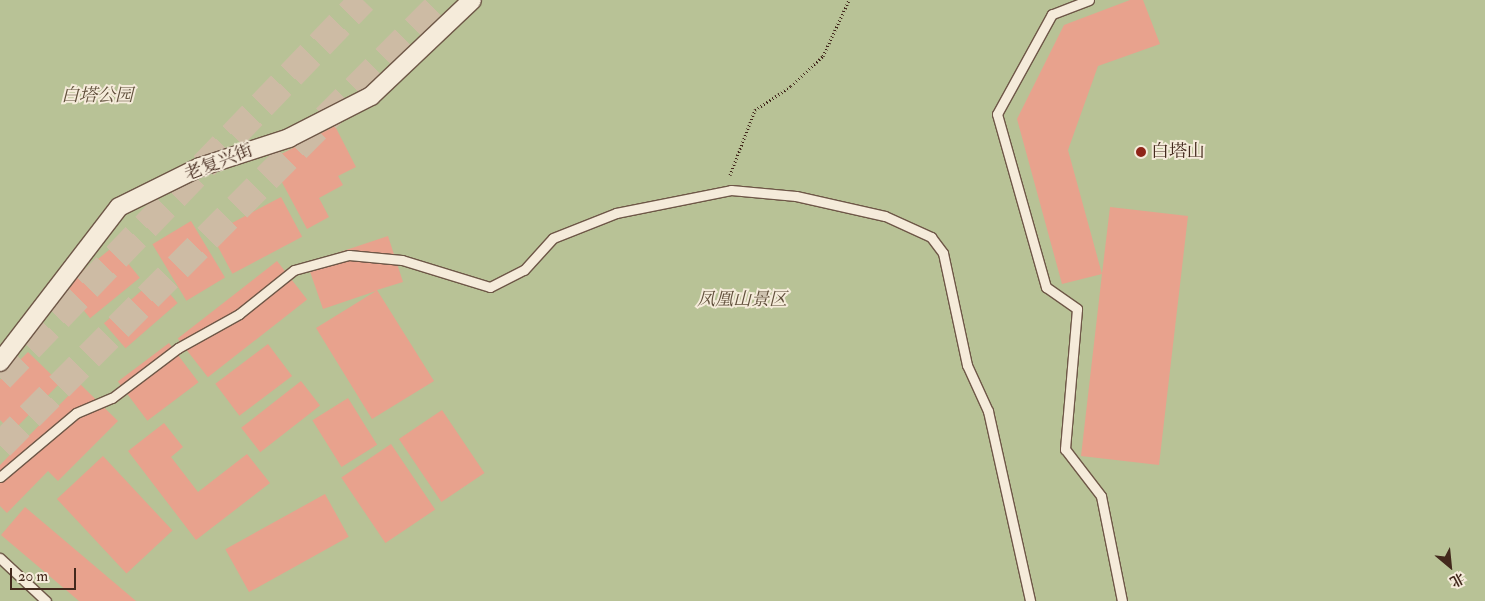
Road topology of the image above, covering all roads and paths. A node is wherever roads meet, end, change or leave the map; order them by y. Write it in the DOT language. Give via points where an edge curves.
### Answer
graph roads {
  1 [pos="472,0"];
  2 [pos="849,0"];
  3 [pos="1089,0"];
  4 [pos="731,190"];
  5 [pos="0,362"];
  6 [pos="0,477"];
  7 [pos="0,558"];
  8 [pos="46,601"];
  9 [pos="1030,601"];
  10 [pos="1122,601"];
  1 -- 5 [label="street, 老复兴街" via="371,96 289,138 200,167 119,207"];
  2 -- 4 [label="path" via="823,56 791,86 755,110 729,167"];
  3 -- 10 [label="lane" via="1052,14 997,114 1046,287 1078,309 1065,450 1101,496"];
  4 -- 6 [label="lane" via="616,213 570,231 553,238 524,270 490,287 402,260 364,256 349,255 294,270 239,314 178,348 112,398 76,412"];
  4 -- 9 [label="lane" via="828,200 885,216 931,237 943,253 967,366 988,410"];
  7 -- 8 [label="lane"];
}
